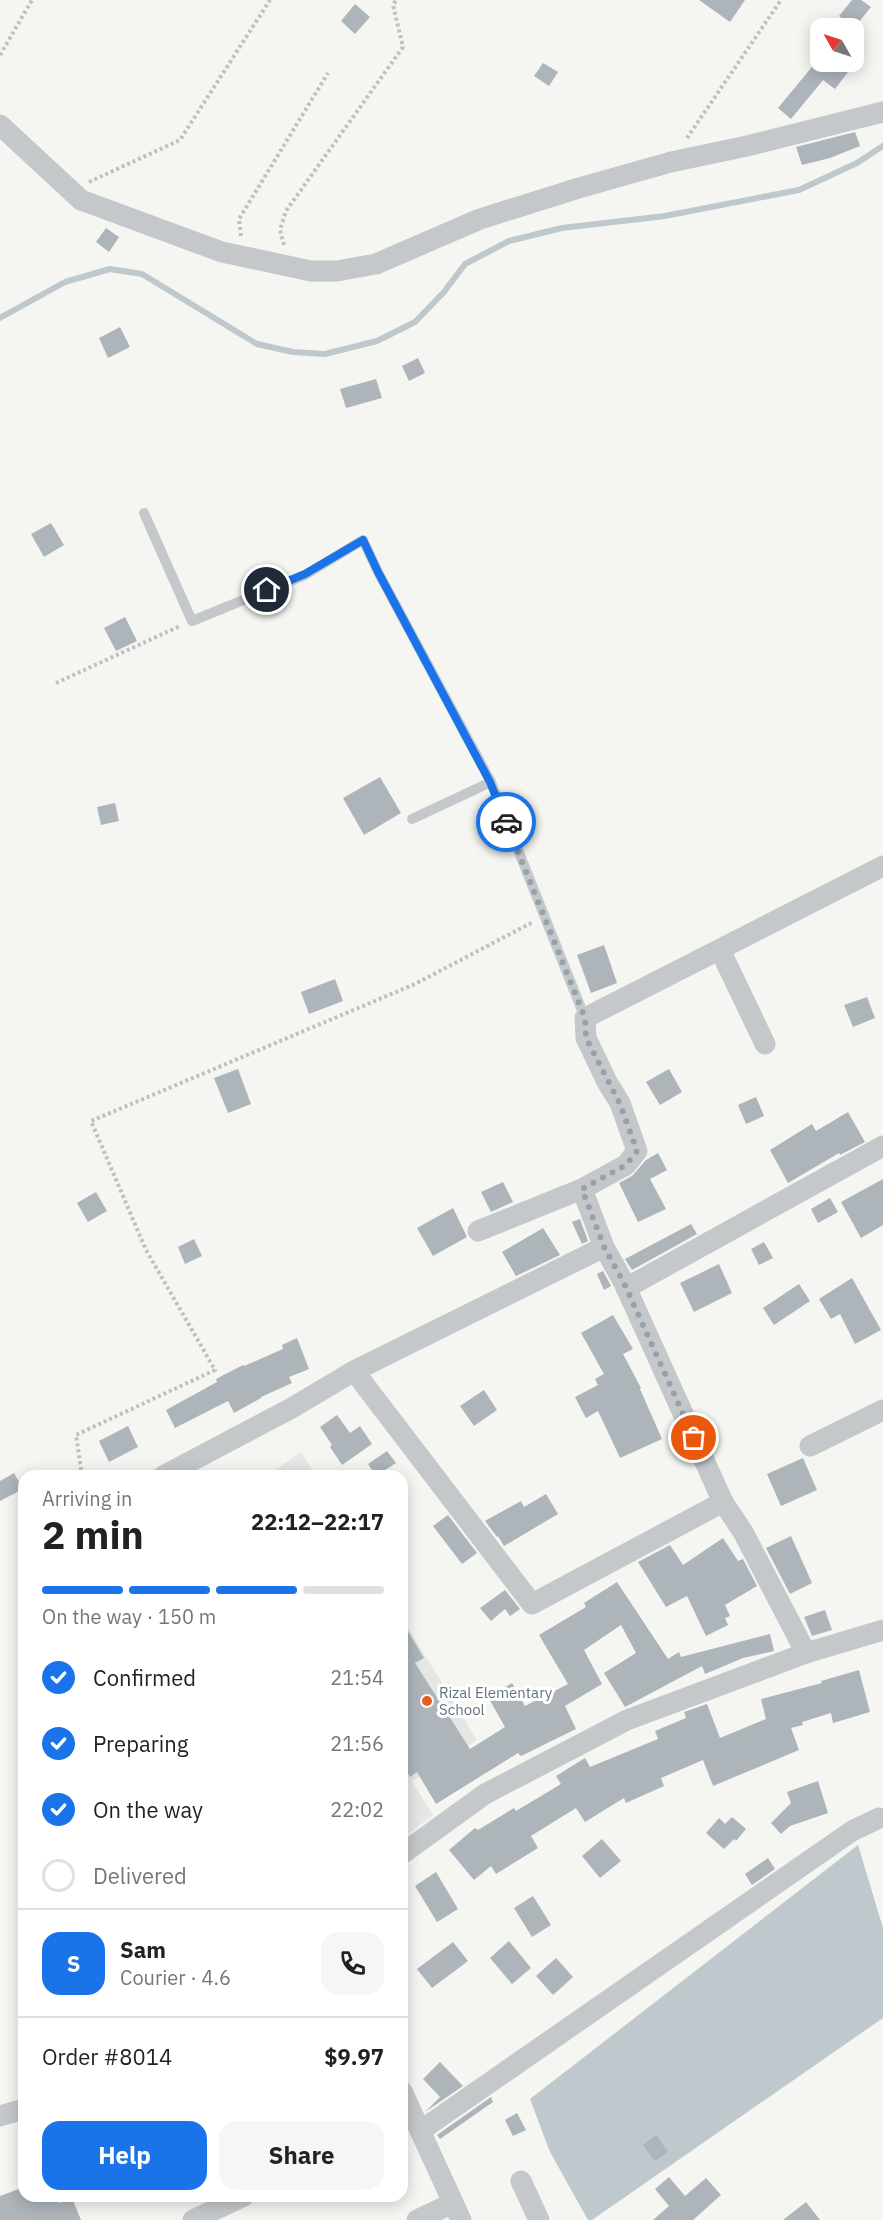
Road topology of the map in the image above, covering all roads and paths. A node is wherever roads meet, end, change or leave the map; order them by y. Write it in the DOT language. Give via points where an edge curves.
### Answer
graph roads {
  1 [pos="32,0"];
  2 [pos="270,0"];
  3 [pos="396,0"];
  4 [pos="781,0"];
  5 [pos="0,55"];
  6 [pos="328,73"];
  7 [pos="883,112"];
  8 [pos="0,125"];
  9 [pos="671,162"];
  10 [pos="71,190"];
  11 [pos="243,258"];
  12 [pos="288,267"];
  13 [pos="144,513"];
  14 [pos="192,621"];
  15 [pos="56,683"];
  16 [pos="490,782"];
  17 [pos="412,819"];
  18 [pos="883,866"];
  19 [pos="544,916"];
  20 [pos="720,950"];
  21 [pos="585,1018"];
  22 [pos="765,1044"];
  23 [pos="883,1146"];
  24 [pos="582,1189"];
  25 [pos="478,1231"];
  26 [pos="604,1247"];
  27 [pos="626,1288"];
  28 [pos="354,1371"];
  29 [pos="883,1410"];
  30 [pos="810,1446"];
  31 [pos="81,1470"];
  32 [pos="174,1470"];
  33 [pos="723,1502"];
  34 [pos="883,1630"];
  35 [pos="806,1653"];
  36 [pos="879,1818"];
  37 [pos="408,1850"];
  38 [pos="18,2110"];
  39 [pos="0,2115"];
  40 [pos="412,2123"];
  41 [pos="521,2181"];
  42 [pos="231,2202"];
  43 [pos="457,2212"];
  44 [pos="193,2220"];
  45 [pos="417,2220"];
  46 [pos="539,2220"];
  1 -- 5 [label="path"];
  2 -- 10 [label="path" via="180,140"];
  3 -- 12 [label="path" via="393,5 403,47 286,211 280,230"];
  4 -- 9 [label="path"];
  6 -- 11 [label="path" via="239,219"];
  7 -- 9 [label="street"];
  8 -- 10 [label="street"];
  9 -- 12 [label="street" via="480,219 376,264 311,271"];
  10 -- 11 [label="street" via="81,200"];
  11 -- 12 [label="street"];
  13 -- 14 [label="lane"];
  14 -- 15 [label="path"];
  14 -- 16 [label="lane" via="305,574 363,540"];
  16 -- 17 [label="lane"];
  16 -- 19 [label="lane"];
  18 -- 20 [label="street"];
  19 -- 21 [label="lane"];
  19 -- 31 [label="path" via="415,984 91,1121 146,1250 215,1370 75,1435"];
  20 -- 21 [label="street"];
  20 -- 22 [label="street"];
  21 -- 24 [label="street" via="586,1038 620,1104 637,1151 626,1165"];
  23 -- 27 [label="street"];
  24 -- 25 [label="street"];
  24 -- 26 [label="street"];
  26 -- 27 [label="street"];
  26 -- 28 [label="street"];
  27 -- 33 [label="street"];
  28 -- 32 [label="street"];
  28 -- 33 [label="street" via="532,1604"];
  29 -- 30 [label="street"];
  33 -- 35 [label="street" via="743,1532"];
  34 -- 35 [label="street"];
  35 -- 37 [label="street" via="627,1720 485,1794"];
  36 -- 40 [label="street" via="852,1831"];
  38 -- 39 [label="street"];
  40 -- 43 [label="street"];
  41 -- 46 [label="street"];
  42 -- 44 [label="street"];
  43 -- 45 [label="street"];
}
